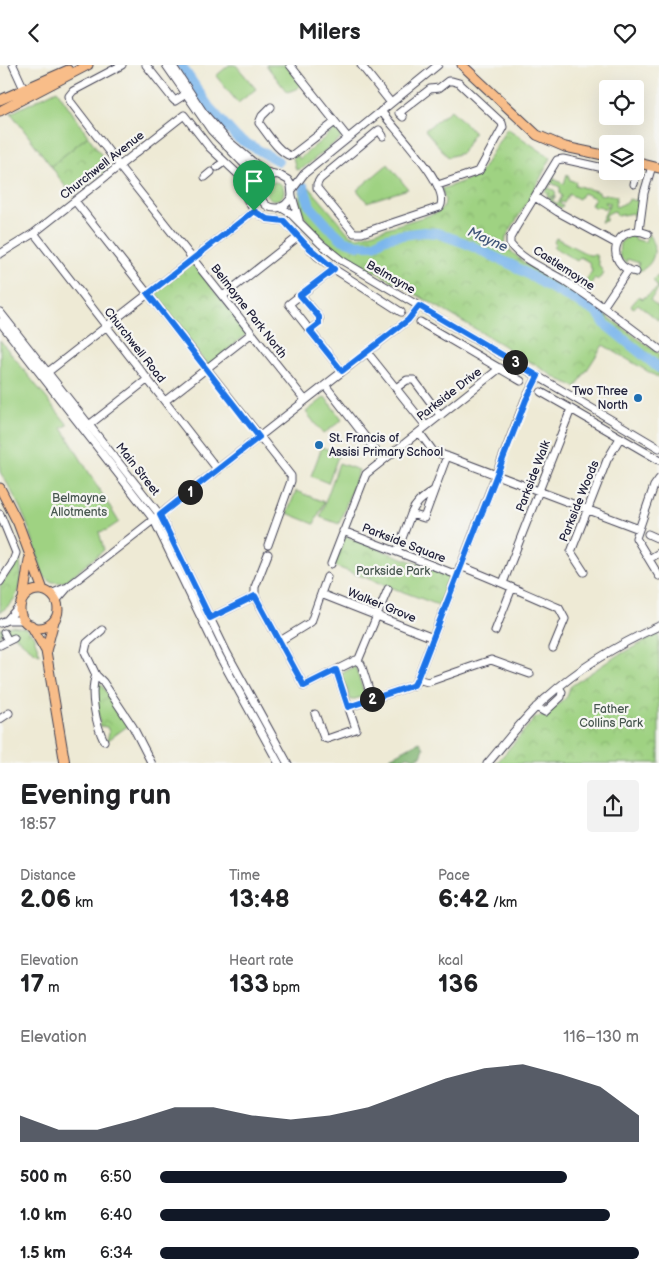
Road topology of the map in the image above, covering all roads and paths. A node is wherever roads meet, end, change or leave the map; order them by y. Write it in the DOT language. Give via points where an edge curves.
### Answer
graph roads {
  1 [pos="13,65"];
  2 [pos="81,65"];
  3 [pos="88,65"];
  4 [pos="122,65"];
  5 [pos="146,65"];
  6 [pos="166,65"];
  7 [pos="290,65"];
  8 [pos="361,65"];
  9 [pos="438,65"];
  10 [pos="462,65"];
  11 [pos="174,67"];
  12 [pos="24,89"];
  13 [pos="186,94"];
  14 [pos="0,100"];
  15 [pos="391,103"];
  16 [pos="271,107"];
  17 [pos="0,111"];
  18 [pos="381,111"];
  19 [pos="403,117"];
  20 [pos="335,122"];
  21 [pos="384,136"];
  22 [pos="348,138"];
  23 [pos="599,154"];
  24 [pos="224,162"];
  25 [pos="118,163"];
  26 [pos="599,167"];
  27 [pos="655,167"];
  28 [pos="211,172"];
  29 [pos="304,174"];
  30 [pos="274,175"];
  31 [pos="283,177"];
  32 [pos="635,180"];
  33 [pos="634,184"];
  34 [pos="438,185"];
  35 [pos="292,193"];
  36 [pos="259,194"];
  37 [pos="535,197"];
  38 [pos="75,201"];
  39 [pos="280,207"];
  40 [pos="254,211"];
  41 [pos="301,223"];
  42 [pos="639,231"];
  43 [pos="34,233"];
  44 [pos="648,234"];
  45 [pos="298,237"];
  46 [pos="617,244"];
  47 [pos="0,254"];
  48 [pos="193,259"];
  49 [pos="334,269"];
  50 [pos="628,270"];
  51 [pos="636,271"];
  52 [pos="148,294"];
  53 [pos="300,295"];
  54 [pos="223,297"];
  55 [pos="419,306"];
  56 [pos="603,307"];
  57 [pos="0,312"];
  58 [pos="402,312"];
  59 [pos="0,322"];
  60 [pos="420,322"];
  61 [pos="107,327"];
  62 [pos="310,331"];
  63 [pos="252,333"];
  64 [pos="659,349"];
  65 [pos="367,352"];
  66 [pos="500,368"];
  67 [pos="206,369"];
  68 [pos="342,371"];
  69 [pos="48,373"];
  70 [pos="538,376"];
  71 [pos="148,379"];
  72 [pos="521,381"];
  73 [pos="324,385"];
  74 [pos="396,388"];
  75 [pos="542,393"];
  76 [pos="305,400"];
  77 [pos="165,401"];
  78 [pos="571,409"];
  79 [pos="440,415"];
  80 [pos="90,425"];
  81 [pos="426,426"];
  82 [pos="419,432"];
  83 [pos="259,437"];
  84 [pos="620,437"];
  85 [pos="659,448"];
  86 [pos="447,456"];
  87 [pos="383,459"];
  88 [pos="659,460"];
  89 [pos="218,469"];
  90 [pos="497,475"];
  91 [pos="659,479"];
  92 [pos="0,488"];
  93 [pos="433,491"];
  94 [pos="540,491"];
  95 [pos="589,510"];
  96 [pos="0,514"];
  97 [pos="411,514"];
  98 [pos="157,518"];
  99 [pos="639,527"];
  100 [pos="343,531"];
  101 [pos="648,534"];
  102 [pos="659,539"];
  103 [pos="268,545"];
  104 [pos="397,552"];
  105 [pos="659,553"];
  106 [pos="268,554"];
  107 [pos="29,556"];
  108 [pos="649,559"];
  109 [pos="331,564"];
  110 [pos="460,566"];
  111 [pos="584,573"];
  112 [pos="457,575"];
  113 [pos="659,576"];
  114 [pos="327,577"];
  115 [pos="0,582"];
  116 [pos="503,583"];
  117 [pos="512,588"];
  118 [pos="388,589"];
  119 [pos="321,594"];
  120 [pos="50,595"];
  121 [pos="255,596"];
  122 [pos="22,602"];
  123 [pos="377,616"];
  124 [pos="210,618"];
  125 [pos="3,621"];
  126 [pos="54,621"];
  127 [pos="27,623"];
  128 [pos="659,626"];
  129 [pos="102,630"];
  130 [pos="495,631"];
  131 [pos="4,633"];
  132 [pos="433,638"];
  133 [pos="280,641"];
  134 [pos="0,645"];
  135 [pos="553,648"];
  136 [pos="46,651"];
  137 [pos="358,661"];
  138 [pos="336,670"];
  139 [pos="530,674"];
  140 [pos="96,675"];
  141 [pos="417,679"];
  142 [pos="372,699"];
  143 [pos="348,707"];
  144 [pos="9,713"];
  145 [pos="315,715"];
  146 [pos="0,719"];
  147 [pos="109,730"];
  148 [pos="100,733"];
  149 [pos="104,741"];
  150 [pos="65,763"];
  151 [pos="152,763"];
  152 [pos="279,763"];
  153 [pos="288,763"];
  154 [pos="487,763"];
  1 -- 12 [label="street"];
  2 -- 12 [label="main road"];
  3 -- 17 [label="main road"];
  4 -- 25 [label="street, Belmayne Park North" via="69,96"];
  5 -- 13 [label="street" via="175,101"];
  6 -- 13 [label="street"];
  7 -- 20 [label="street"];
  8 -- 15 [label="street"];
  9 -- 15 [label="street"];
  10 -- 23 [label="main road" via="537,135 564,147"];
  11 -- 30 [label="street" via="203,112 227,140 260,169"];
  12 -- 14 [label="main road"];
  13 -- 36 [label="street" via="211,130 251,171"];
  15 -- 18 [label="street"];
  16 -- 20 [label="street" via="259,123 281,150 291,156"];
  18 -- 22 [label="street"];
  18 -- 34 [label="street"];
  19 -- 34 [label="street" via="399,113 428,90 452,81 459,83 502,123 503,127 479,171"];
  20 -- 22 [label="street"];
  21 -- 34 [label="street" via="379,130 317,184 354,233 440,207 442,199"];
  22 -- 29 [label="street"];
  24 -- 25 [label="street, Churchwell Avenue" via="184,115"];
  24 -- 28 [label="street"];
  24 -- 40 [label="street" via="245,183 247,199"];
  25 -- 38 [label="street, Churchwell Avenue"];
  25 -- 48 [label="street, Belmayne Park North"];
  26 -- 37 [label="street, Castlemoyne" via="560,159 555,162"];
  27 -- 42 [label="street" via="644,193"];
  29 -- 31 [label="street"];
  29 -- 35 [label="street"];
  30 -- 31 [label="street"];
  30 -- 36 [label="street" via="261,183"];
  31 -- 35 [label="street, Belmayne" via="288,180"];
  32 -- 33 [label="street"];
  35 -- 39 [label="street" via="289,201"];
  35 -- 41 [label="street, Belmayne"];
  36 -- 39 [label="street, Belmayne" via="264,204"];
  37 -- 46 [label="street"];
  37 -- 56 [label="street, Castlemoyne" via="510,238 510,244"];
  38 -- 43 [label="street, Churchwell Avenue"];
  38 -- 52 [label="street"];
  39 -- 41 [label="street, Belmayne"];
  40 -- 45 [label="street" via="267,219 284,221"];
  40 -- 48 [label="street"];
  41 -- 55 [label="street, Belmayne" via="341,260"];
  42 -- 44 [label="street"];
  42 -- 46 [label="street" via="623,235"];
  43 -- 47 [label="street, Churchwell Avenue"];
  43 -- 61 [label="street, Churchwell Road"];
  45 -- 49 [label="street"];
  45 -- 54 [label="street"];
  46 -- 50 [label="street" via="617,259"];
  48 -- 52 [label="street"];
  48 -- 54 [label="street, Belmayne Park North"];
  49 -- 53 [label="street"];
  49 -- 58 [label="street"];
  50 -- 51 [label="street"];
  50 -- 56 [label="street, Castlemoyne"];
  52 -- 61 [label="street"];
  52 -- 67 [label="street"];
  53 -- 62 [label="street" via="319,317 319,324"];
  53 -- 62 [label="street" via="289,303"];
  54 -- 63 [label="street, Belmayne Park North"];
  55 -- 65 [label="street" via="408,320"];
  55 -- 70 [label="street, Belmayne"];
  56 -- 64 [label="street, Castlemoyne"];
  57 -- 69 [label="street, Main Street"];
  59 -- 98 [label="street, Main Street"];
  60 -- 66 [label="street"];
  61 -- 69 [label="street"];
  61 -- 71 [label="street, Churchwell Road"];
  62 -- 68 [label="street"];
  63 -- 67 [label="street"];
  63 -- 76 [label="street, Belmayne Park North"];
  65 -- 68 [label="street"];
  65 -- 74 [label="street"];
  66 -- 72 [label="street"];
  66 -- 79 [label="street, Parkside Drive"];
  67 -- 77 [label="street"];
  67 -- 83 [label="street"];
  68 -- 73 [label="street"];
  69 -- 80 [label="street, Main Street"];
  70 -- 85 [label="street, Belmayne"];
  70 -- 90 [label="street"];
  71 -- 77 [label="street, Churchwell Road"];
  71 -- 80 [label="street"];
  73 -- 76 [label="street"];
  73 -- 87 [label="street"];
  74 -- 79 [label="street" via="407,379 414,380"];
  74 -- 81 [label="street"];
  75 -- 78 [label="street"];
  76 -- 83 [label="street"];
  77 -- 89 [label="street, Churchwell Road"];
  78 -- 84 [label="street"];
  78 -- 94 [label="street, Parkside Walk"];
  79 -- 81 [label="street, Parkside Drive"];
  80 -- 98 [label="street, Main Street"];
  81 -- 82 [label="street, Parkside Drive"];
  82 -- 86 [label="street" via="433,451"];
  82 -- 87 [label="street, Parkside Drive"];
  83 -- 89 [label="street"];
  83 -- 103 [label="street" via="291,476"];
  84 -- 88 [label="street"];
  84 -- 95 [label="street, Parkside Woods" via="607,460"];
  86 -- 90 [label="street"];
  86 -- 93 [label="street"];
  87 -- 100 [label="street, Parkside Drive" via="366,474"];
  89 -- 98 [label="street"];
  90 -- 94 [label="street"];
  90 -- 110 [label="street"];
  91 -- 99 [label="street"];
  92 -- 107 [label="main road" via="12,509"];
  93 -- 97 [label="street" via="419,500"];
  93 -- 97 [label="street" via="424,518"];
  94 -- 95 [label="street"];
  94 -- 116 [label="street, Parkside Walk"];
  95 -- 99 [label="street"];
  95 -- 111 [label="street, Parkside Woods" via="571,552"];
  96 -- 115 [label="street" via="16,553"];
  97 -- 104 [label="street"];
  98 -- 120 [label="street" via="69,586"];
  98 -- 124 [label="street, Main Street"];
  98 -- 152 [label="street, Main Street" via="220,657"];
  99 -- 108 [label="street" via="636,538"];
  100 -- 104 [label="street, Parkside Square"];
  100 -- 109 [label="street, Parkside Drive"];
  101 -- 102 [label="street"];
  104 -- 112 [label="street, Parkside Square"];
  105 -- 108 [label="street"];
  106 -- 121 [label="street" via="255,587"];
  107 -- 120 [label="main road"];
  107 -- 122 [label="main road"];
  108 -- 113 [label="street"];
  110 -- 112 [label="street"];
  110 -- 116 [label="street, Parkside Square"];
  112 -- 132 [label="street"];
  114 -- 119 [label="street"];
  116 -- 117 [label="street, Parkside Square"];
  117 -- 130 [label="street"];
  117 -- 135 [label="street, Parkside Square" via="559,608 565,619"];
  118 -- 123 [label="street"];
  119 -- 123 [label="street, Walker Grove"];
  119 -- 133 [label="street" via="310,622"];
  120 -- 122 [label="main road" via="32,591"];
  120 -- 126 [label="main road" via="58,613"];
  121 -- 124 [label="street"];
  121 -- 133 [label="street"];
  122 -- 125 [label="street"];
  122 -- 127 [label="main road" via="22,615"];
  123 -- 132 [label="street, Walker Grove"];
  123 -- 137 [label="street"];
  124 -- 153 [label="street, Main Street"];
  125 -- 127 [label="street"];
  126 -- 127 [label="main road" via="41,627"];
  126 -- 136 [label="main road"];
  127 -- 136 [label="main road"];
  128 -- 154 [label="street" via="592,663 559,687 536,707"];
  129 -- 140 [label="street" via="85,646"];
  131 -- 134 [label="street" via="11,639"];
  132 -- 141 [label="street"];
  133 -- 138 [label="street" via="304,686"];
  136 -- 150 [label="main road"];
  137 -- 138 [label="street"];
  137 -- 142 [label="street"];
  138 -- 143 [label="street"];
  139 -- 141 [label="street" via="491,660 428,682"];
  140 -- 148 [label="street" via="93,693"];
  140 -- 151 [label="street" via="134,727"];
  141 -- 142 [label="street" via="414,685"];
  142 -- 143 [label="street"];
  143 -- 145 [label="street" via="356,729 327,739 323,737"];
  144 -- 146 [label="street"];
  147 -- 148 [label="street"];
  148 -- 149 [label="street"];
}
